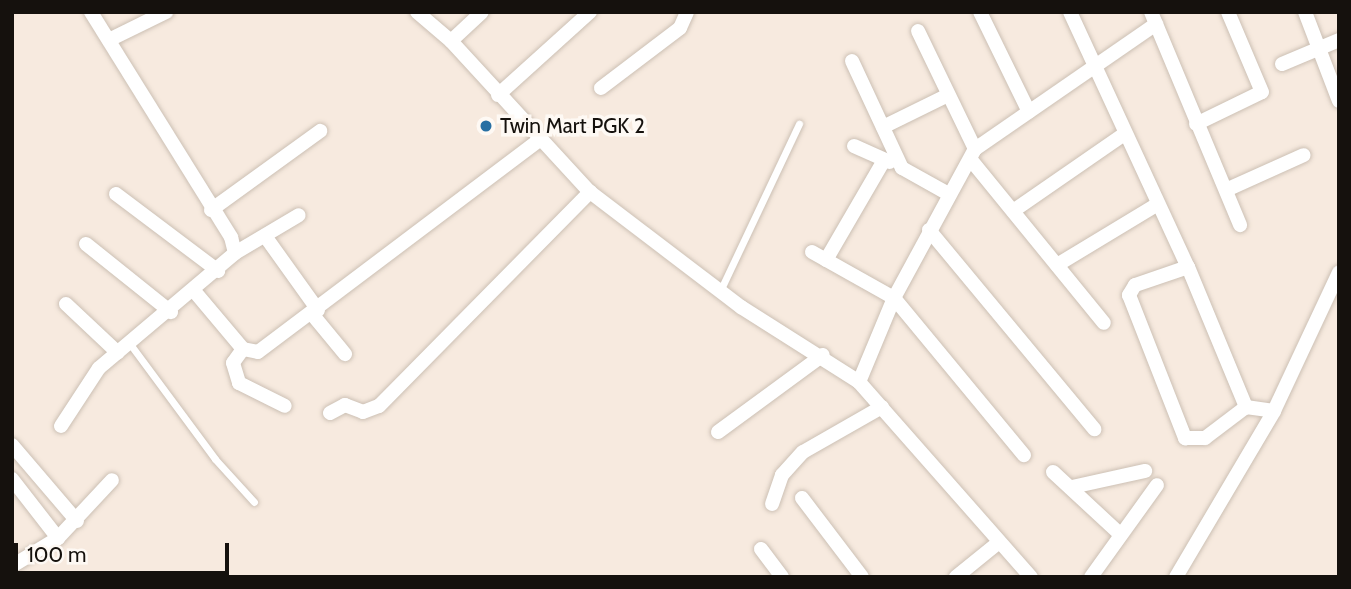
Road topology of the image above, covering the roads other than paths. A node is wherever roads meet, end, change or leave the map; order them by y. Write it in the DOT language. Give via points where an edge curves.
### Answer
graph roads {
  1 [pos="91,12"];
  2 [pos="166,12"];
  3 [pos="417,12"];
  4 [pos="482,12"];
  5 [pos="590,12"];
  6 [pos="687,12"];
  7 [pos="980,12"];
  8 [pos="1070,12"];
  9 [pos="1228,12"];
  10 [pos="1305,12"];
  11 [pos="1153,18"];
  12 [pos="918,31"];
  13 [pos="109,40"];
  14 [pos="1339,40"];
  15 [pos="451,41"];
  16 [pos="1318,48"];
  17 [pos="852,61"];
  18 [pos="1095,64"];
  19 [pos="1282,64"];
  20 [pos="601,88"];
  21 [pos="498,95"];
  22 [pos="948,95"];
  23 [pos="1339,101"];
  24 [pos="1029,112"];
  25 [pos="799,124"];
  26 [pos="1196,124"];
  27 [pos="883,127"];
  28 [pos="320,131"];
  29 [pos="1124,134"];
  30 [pos="539,140"];
  31 [pos="854,146"];
  32 [pos="973,154"];
  33 [pos="1304,155"];
  34 [pos="883,162"];
  35 [pos="899,162"];
  36 [pos="1226,190"];
  37 [pos="590,192"];
  38 [pos="116,194"];
  39 [pos="947,194"];
  40 [pos="1156,205"];
  41 [pos="211,210"];
  42 [pos="1013,211"];
  43 [pos="299,215"];
  44 [pos="1240,225"];
  45 [pos="929,230"];
  46 [pos="265,236"];
  47 [pos="86,244"];
  48 [pos="811,252"];
  49 [pos="235,253"];
  50 [pos="826,260"];
  51 [pos="1057,265"];
  52 [pos="1188,267"];
  53 [pos="218,271"];
  54 [pos="1337,280"];
  55 [pos="720,291"];
  56 [pos="195,292"];
  57 [pos="894,298"];
  58 [pos="66,304"];
  59 [pos="171,312"];
  60 [pos="315,312"];
  61 [pos="1104,323"];
  62 [pos="130,344"];
  63 [pos="243,349"];
  64 [pos="118,353"];
  65 [pos="345,354"];
  66 [pos="823,355"];
  67 [pos="859,382"];
  68 [pos="285,406"];
  69 [pos="882,407"];
  70 [pos="1246,407"];
  71 [pos="1274,411"];
  72 [pos="330,414"];
  73 [pos="61,426"];
  74 [pos="1094,429"];
  75 [pos="718,432"];
  76 [pos="12,445"];
  77 [pos="1024,455"];
  78 [pos="1145,471"];
  79 [pos="1053,472"];
  80 [pos="12,479"];
  81 [pos="112,480"];
  82 [pos="1157,485"];
  83 [pos="1072,487"];
  84 [pos="802,498"];
  85 [pos="254,502"];
  86 [pos="772,504"];
  87 [pos="77,521"];
  88 [pos="1120,534"];
  89 [pos="58,538"];
  90 [pos="999,542"];
  91 [pos="761,549"];
  92 [pos="12,566"];
  93 [pos="782,577"];
  94 [pos="862,577"];
  95 [pos="956,577"];
  96 [pos="1031,577"];
  97 [pos="1091,577"];
  98 [pos="1176,577"];
  1 -- 13 [label="street"];
  2 -- 13 [label="street"];
  3 -- 15 [label="street"];
  4 -- 15 [label="street"];
  5 -- 21 [label="street"];
  6 -- 20 [label="street" via="680,28"];
  7 -- 24 [label="street"];
  8 -- 18 [label="street"];
  9 -- 26 [label="street" via="1262,92"];
  10 -- 16 [label="street"];
  11 -- 18 [label="street"];
  11 -- 26 [label="street"];
  12 -- 22 [label="street"];
  13 -- 41 [label="street"];
  14 -- 16 [label="street"];
  15 -- 21 [label="street"];
  16 -- 19 [label="street"];
  16 -- 23 [label="street"];
  17 -- 27 [label="street"];
  18 -- 24 [label="street"];
  18 -- 29 [label="street"];
  21 -- 30 [label="street"];
  22 -- 27 [label="street"];
  22 -- 32 [label="street"];
  24 -- 32 [label="street"];
  25 -- 55 [label="lane"];
  26 -- 36 [label="street"];
  27 -- 35 [label="street"];
  28 -- 41 [label="street"];
  29 -- 40 [label="street"];
  29 -- 42 [label="street"];
  30 -- 37 [label="street"];
  30 -- 60 [label="street" via="455,199"];
  31 -- 34 [label="street"];
  32 -- 39 [label="street"];
  32 -- 42 [label="street"];
  33 -- 36 [label="street"];
  34 -- 35 [label="street"];
  34 -- 50 [label="street"];
  35 -- 39 [label="street"];
  36 -- 44 [label="street"];
  37 -- 55 [label="street"];
  37 -- 72 [label="street" via="379,406 363,412 345,405"];
  38 -- 53 [label="street"];
  39 -- 45 [label="street"];
  40 -- 51 [label="street"];
  40 -- 52 [label="street"];
  41 -- 49 [label="street" via="231,237"];
  42 -- 51 [label="street"];
  43 -- 46 [label="street"];
  45 -- 57 [label="street"];
  45 -- 74 [label="street"];
  46 -- 49 [label="street"];
  46 -- 60 [label="street"];
  47 -- 59 [label="street"];
  48 -- 50 [label="street"];
  49 -- 53 [label="street"];
  50 -- 57 [label="street"];
  51 -- 61 [label="street"];
  52 -- 70 [label="street"];
  52 -- 70 [label="street" via="1135,285 1129,295 1185,438 1205,438"];
  53 -- 56 [label="street"];
  54 -- 71 [label="street"];
  55 -- 66 [label="street"];
  56 -- 59 [label="street"];
  56 -- 63 [label="street"];
  57 -- 67 [label="street"];
  57 -- 77 [label="street"];
  58 -- 64 [label="street"];
  59 -- 62 [label="street"];
  60 -- 63 [label="street" via="258,352"];
  60 -- 65 [label="street"];
  62 -- 64 [label="street"];
  62 -- 85 [label="lane" via="215,459"];
  63 -- 68 [label="street" via="233,363 239,383"];
  64 -- 73 [label="street" via="94,375"];
  66 -- 67 [label="street"];
  66 -- 75 [label="street"];
  67 -- 69 [label="street"];
  69 -- 86 [label="street" via="803,452 782,475"];
  69 -- 90 [label="street"];
  70 -- 71 [label="street"];
  71 -- 98 [label="street"];
  76 -- 87 [label="street"];
  78 -- 83 [label="street"];
  79 -- 83 [label="street"];
  80 -- 89 [label="street"];
  81 -- 87 [label="street"];
  82 -- 88 [label="street"];
  83 -- 88 [label="street"];
  84 -- 94 [label="street"];
  87 -- 89 [label="street"];
  88 -- 97 [label="street"];
  89 -- 92 [label="street"];
  90 -- 95 [label="street"];
  90 -- 96 [label="street"];
  91 -- 93 [label="street"];
}
